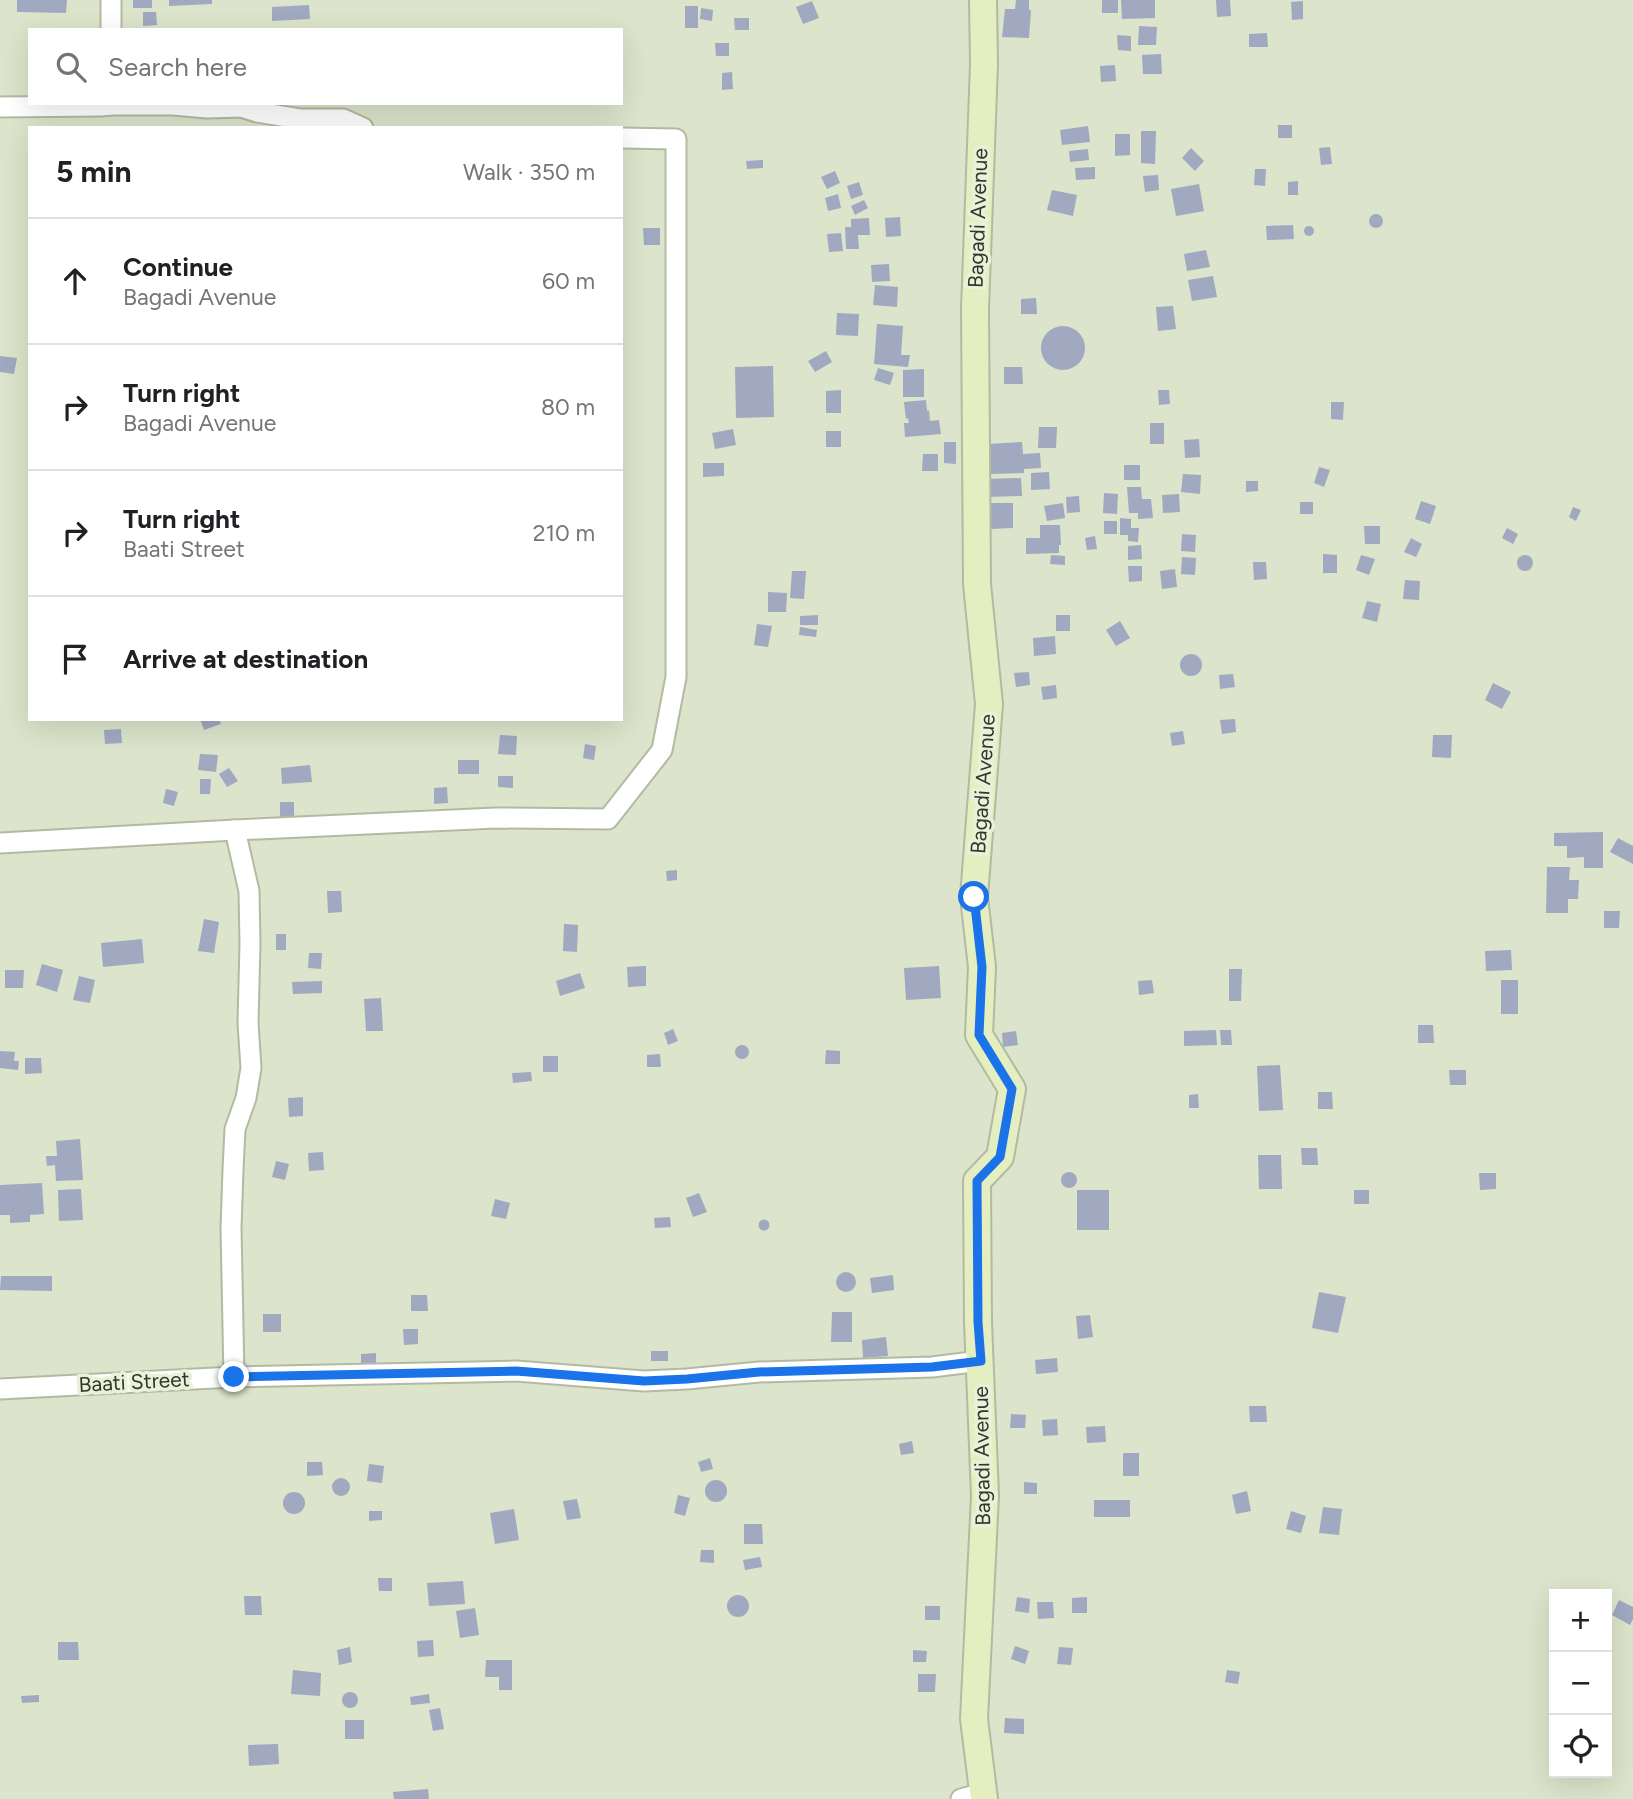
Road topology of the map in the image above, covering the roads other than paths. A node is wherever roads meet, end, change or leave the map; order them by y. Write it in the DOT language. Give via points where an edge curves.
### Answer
graph roads {
  1 [pos="111,0"];
  2 [pos="983,0"];
  3 [pos="111,28"];
  4 [pos="74,105"];
  5 [pos="182,105"];
  6 [pos="0,107"];
  7 [pos="359,126"];
  8 [pos="623,138"];
  9 [pos="235,830"];
  10 [pos="0,844"];
  11 [pos="981,1361"];
  12 [pos="234,1377"];
  13 [pos="0,1389"];
  14 [pos="976,1797"];
  1 -- 3 [label="street"];
  2 -- 11 [label="street, Bagadi Avenue" via="975,309 976,501 977,584 989,704 974,897 982,967 979,1035 1012,1089 1000,1157 977,1181"];
  4 -- 6 [label="street"];
  5 -- 7 [label="street" via="241,107 300,119 343,119"];
  8 -- 9 [label="street" via="676,139 676,677 662,750 608,819 496,818"];
  9 -- 10 [label="street"];
  9 -- 12 [label="street" via="248,891 251,1068 235,1129 231,1228"];
  11 -- 12 [label="street, Baati Street" via="644,1381 516,1371"];
  11 -- 14 [label="street, Bagadi Avenue" via="985,1496 974,1719"];
  12 -- 13 [label="street, Baati Street"];
}
